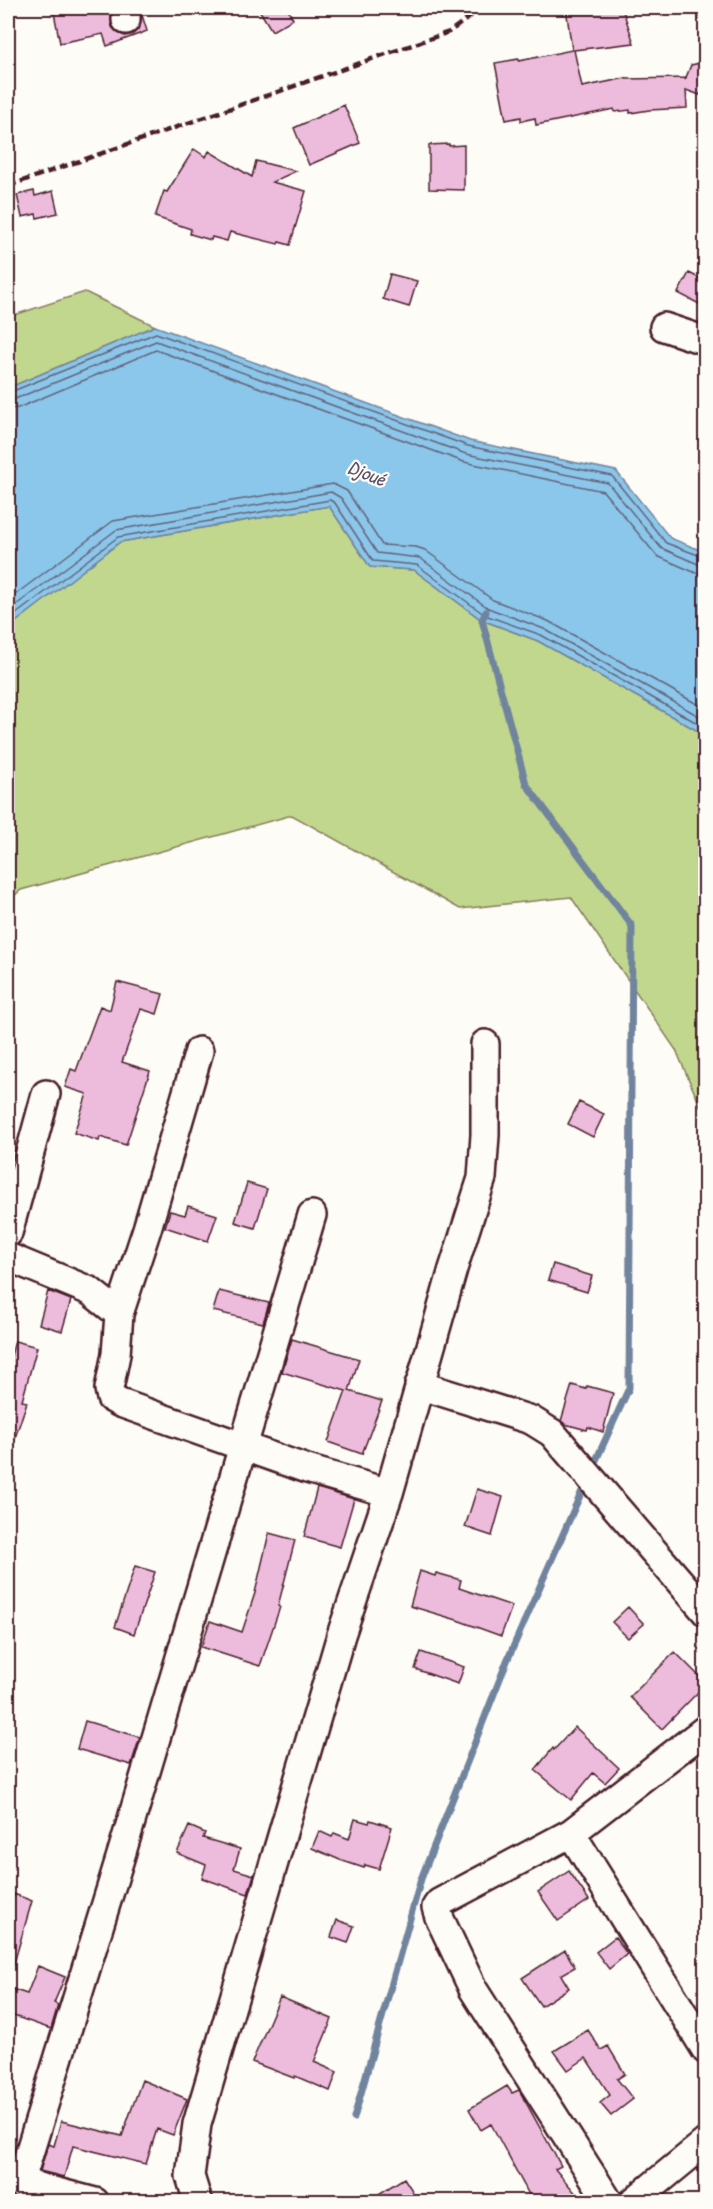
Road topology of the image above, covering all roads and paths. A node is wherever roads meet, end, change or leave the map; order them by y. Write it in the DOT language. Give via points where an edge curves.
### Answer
graph roads {
  1 [pos="664,327"];
  2 [pos="705,341"];
  3 [pos="485,1044"];
  4 [pos="199,1051"];
  5 [pos="46,1094"];
  6 [pos="312,1215"];
  7 [pos="8,1233"];
  8 [pos="8,1257"];
  9 [pos="119,1314"];
  10 [pos="419,1385"];
  11 [pos="243,1446"];
  12 [pos="389,1493"];
  13 [pos="705,1612"];
  14 [pos="704,1736"];
  15 [pos="572,1833"];
  16 [pos="705,2050"];
  17 [pos="705,2142"];
  18 [pos="14,2181"];
  19 [pos="95,2202"];
  20 [pos="198,2202"];
  21 [pos="609,2202"];
  22 [pos="633,2202"];
  1 -- 2 [label="street"];
  3 -- 10 [label="street" via="482,1178"];
  4 -- 9 [label="street"];
  5 -- 7 [label="street"];
  6 -- 11 [label="street"];
  8 -- 9 [label="street" via="90,1291"];
  9 -- 11 [label="street" via="108,1389 111,1398"];
  10 -- 12 [label="street"];
  10 -- 13 [label="street" via="531,1420 552,1433"];
  11 -- 12 [label="street"];
  11 -- 18 [label="street" via="119,1863"];
  12 -- 20 [label="street" via="341,1635 197,2124 189,2176"];
  14 -- 15 [label="street"];
  15 -- 16 [label="street"];
  15 -- 21 [label="street" via="439,1903 436,1912 473,1989"];
  17 -- 22 [label="street"];
  18 -- 19 [label="street"];
}
